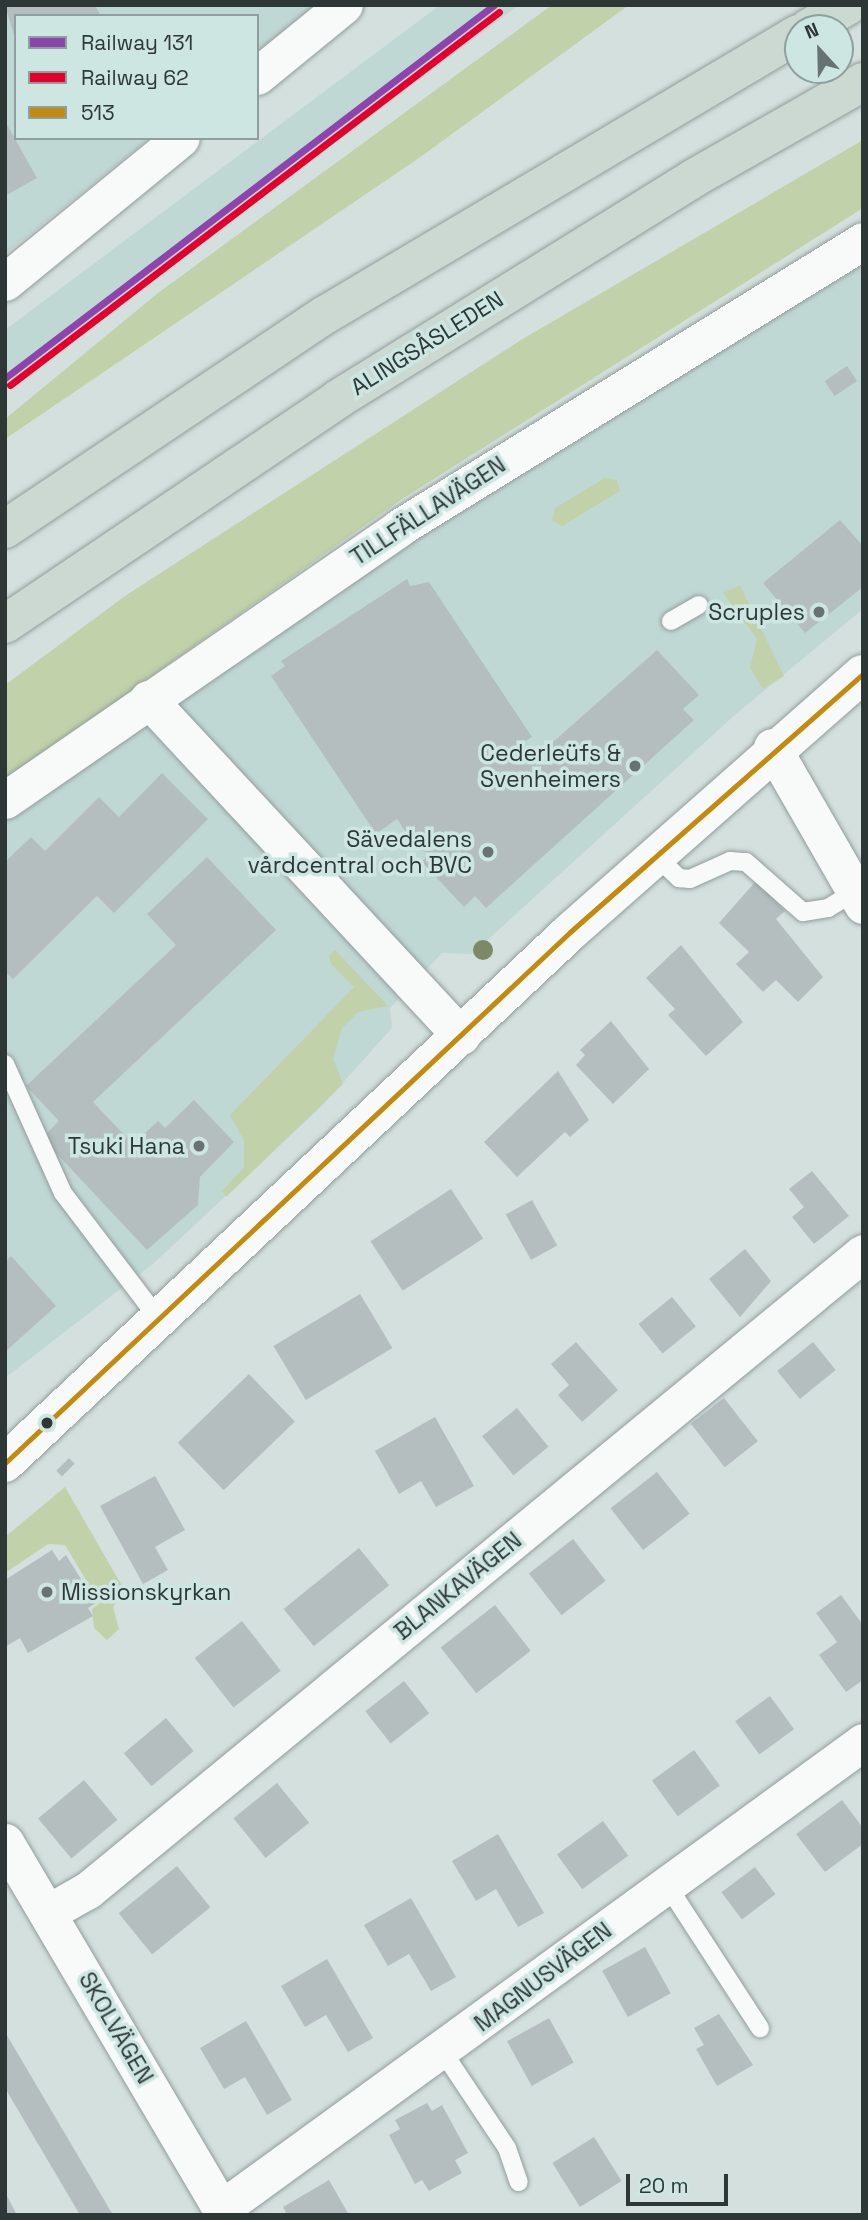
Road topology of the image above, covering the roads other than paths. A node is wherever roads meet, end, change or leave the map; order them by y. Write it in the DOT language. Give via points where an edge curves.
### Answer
graph roads {
  1 [pos="344,5"];
  2 [pos="849,5"];
  3 [pos="833,14"];
  4 [pos="784,42"];
  5 [pos="259,74"];
  6 [pos="863,82"];
  7 [pos="179,140"];
  8 [pos="863,241"];
  9 [pos="5,282"];
  10 [pos="5,529"];
  11 [pos="699,605"];
  12 [pos="671,621"];
  13 [pos="5,625"];
  14 [pos="863,674"];
  15 [pos="148,699"];
  16 [pos="772,747"];
  17 [pos="5,800"];
  18 [pos="667,866"];
  19 [pos="859,898"];
  20 [pos="461,1036"];
  21 [pos="5,1064"];
  22 [pos="863,1253"];
  23 [pos="160,1321"];
  24 [pos="5,1463"];
  25 [pos="863,1742"];
  26 [pos="5,1842"];
  27 [pos="667,1885"];
  28 [pos="49,1912"];
  29 [pos="760,2028"];
  30 [pos="443,2052"];
  31 [pos="519,2182"];
  32 [pos="223,2212"];
  1 -- 5 [label="street"];
  2 -- 3 [label="highway"];
  4 -- 10 [label="highway" via="325,315"];
  6 -- 13 [label="highway, ALINGSÅSLEDEN" via="694,178 338,399"];
  7 -- 9 [label="street"];
  8 -- 15 [label="street, TILLFÄLLAVÄGEN" via="400,527"];
  11 -- 12 [label="lane"];
  14 -- 16 [label="street"];
  15 -- 17 [label="street, TILLFÄLLAVÄGEN"];
  15 -- 20 [label="street"];
  16 -- 18 [label="street"];
  16 -- 19 [label="street"];
  18 -- 19 [label="lane" via="746,862 790,903 813,913"];
  18 -- 20 [label="street"];
  20 -- 23 [label="street"];
  21 -- 23 [label="lane" via="63,1193"];
  22 -- 28 [label="street, BLANKAVÄGEN" via="139,1848"];
  23 -- 24 [label="street"];
  25 -- 27 [label="street, MAGNUSVÄGEN"];
  26 -- 28 [label="street, SKOLVÄGEN"];
  27 -- 29 [label="lane"];
  27 -- 30 [label="street, MAGNUSVÄGEN"];
  28 -- 32 [label="street, SKOLVÄGEN"];
  30 -- 31 [label="lane" via="507,2148"];
  30 -- 32 [label="street, MAGNUSVÄGEN"];
}
